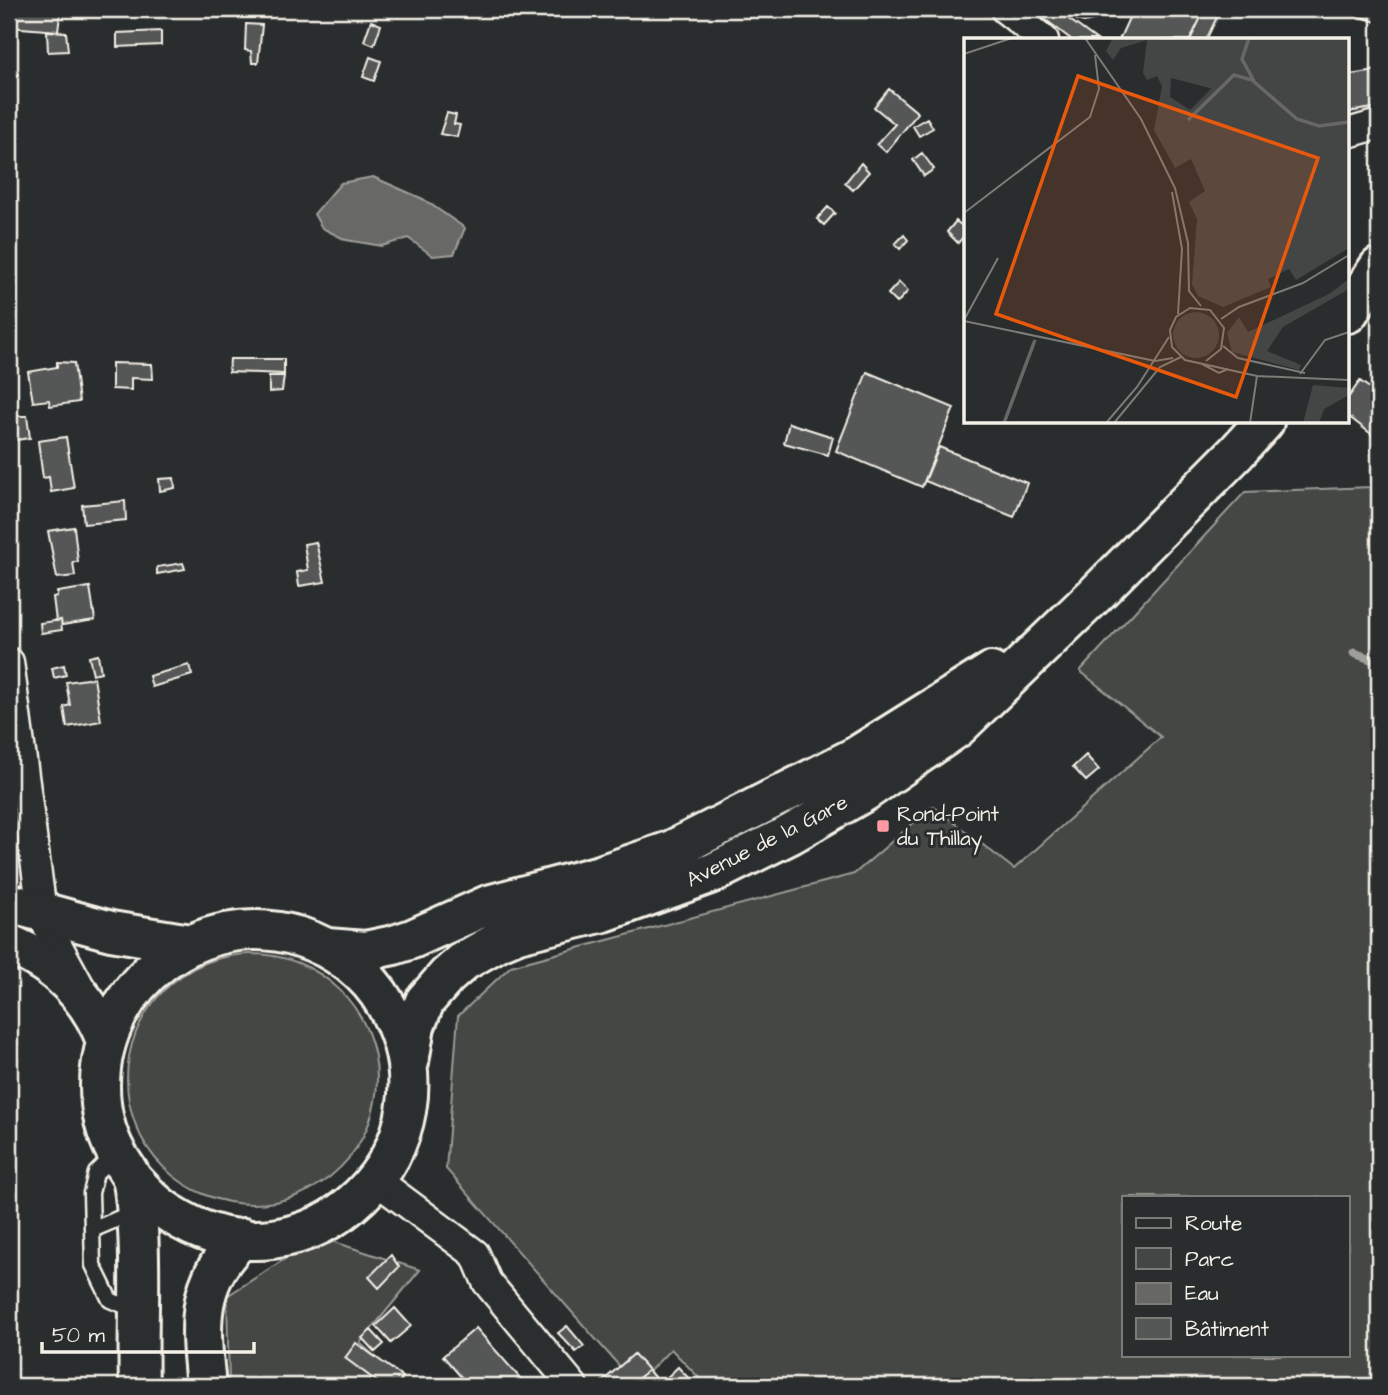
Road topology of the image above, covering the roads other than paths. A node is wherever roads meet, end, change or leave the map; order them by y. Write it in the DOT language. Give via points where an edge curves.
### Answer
graph roads {
  1 [pos="1005,9"];
  2 [pos="1041,38"];
  3 [pos="1379,124"];
  4 [pos="1350,132"];
  5 [pos="1379,243"];
  6 [pos="1379,267"];
  7 [pos="1350,277"];
  8 [pos="1350,310"];
  9 [pos="1233,424"];
  10 [pos="1262,424"];
  11 [pos="1121,570"];
  12 [pos="1063,625"];
  13 [pos="9,662"];
  14 [pos="25,907"];
  15 [pos="9,944"];
  16 [pos="190,944"];
  17 [pos="327,948"];
  18 [pos="99,1025"];
  19 [pos="408,1067"];
  20 [pos="376,1180"];
  21 [pos="128,1181"];
  22 [pos="92,1230"];
  23 [pos="243,1238"];
  24 [pos="137,1310"];
  25 [pos="139,1386"];
  26 [pos="206,1386"];
  27 [pos="573,1386"];
  1 -- 2 [label="street"];
  3 -- 4 [label="street"];
  5 -- 7 [label="main road"];
  6 -- 8 [label="main road"];
  9 -- 11 [label="main road, Avenue de la Gare"];
  10 -- 11 [label="main road, Avenue de la Gare"];
  11 -- 12 [label="main road, Avenue de la Gare"];
  12 -- 17 [label="main road, Avenue de la Gare" via="906,728 670,851 488,905 394,945 365,951"];
  12 -- 19 [label="main road, Avenue de la Gare" via="957,728 864,792 790,834 690,883 604,912 518,933 464,961 425,1001"];
  13 -- 14 [label="street"];
  14 -- 16 [label="main road" via="111,931"];
  14 -- 18 [label="street" via="49,930"];
  15 -- 18 [label="main road" via="74,986"];
  16 -- 17 [label="main road" via="229,932 269,930"];
  16 -- 18 [label="main road" via="145,975"];
  17 -- 19 [label="main road" via="366,978 382,998 395,1019"];
  18 -- 21 [label="main road" via="100,1086 108,1132"];
  19 -- 20 [label="main road" via="403,1127"];
  20 -- 23 [label="main road" via="339,1214 317,1226 280,1237"];
  20 -- 27 [label="street" via="475,1254 486,1282"];
  21 -- 22 [label="lane"];
  21 -- 22 [label="lane" via="96,1173 91,1193"];
  21 -- 23 [label="main road" via="188,1224"];
  21 -- 24 [label="main road" via="139,1238"];
  22 -- 24 [label="lane" via="93,1265 110,1300"];
  23 -- 26 [label="main road" via="218,1264 204,1300"];
  24 -- 25 [label="main road"];
}
